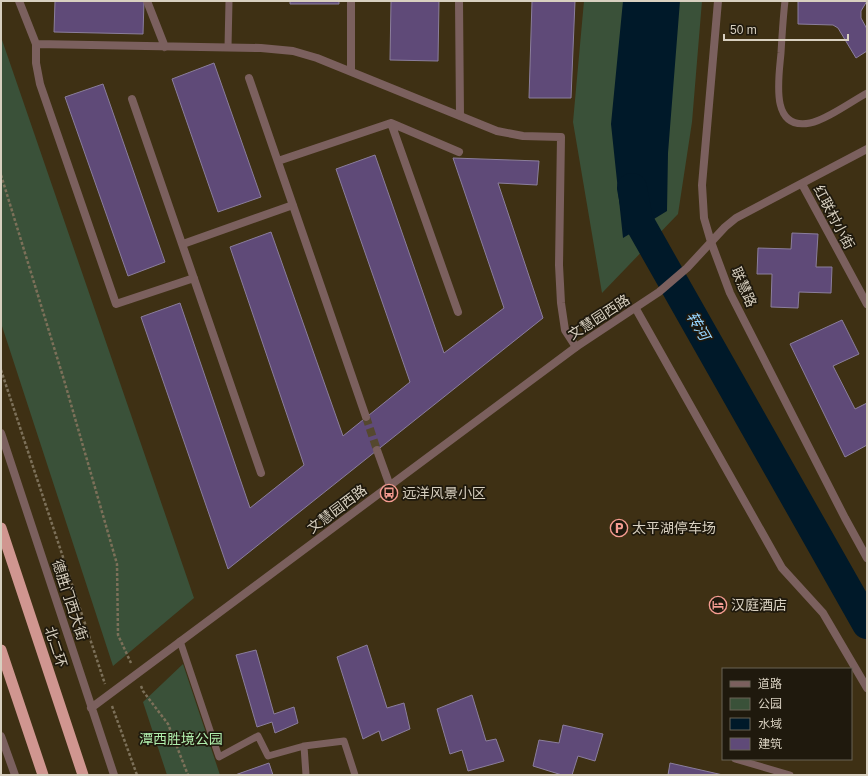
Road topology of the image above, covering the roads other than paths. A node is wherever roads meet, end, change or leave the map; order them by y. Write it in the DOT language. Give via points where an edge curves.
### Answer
graph roads {
  1 [pos="19,1"];
  2 [pos="147,1"];
  3 [pos="228,1"];
  4 [pos="351,1"];
  5 [pos="459,1"];
  6 [pos="718,1"];
  7 [pos="785,1"];
  8 [pos="36,44"];
  9 [pos="165,47"];
  10 [pos="228,47"];
  11 [pos="351,71"];
  12 [pos="249,78"];
  13 [pos="867,93"];
  14 [pos="132,99"];
  15 [pos="460,116"];
  16 [pos="391,123"];
  17 [pos="867,149"];
  18 [pos="459,152"];
  19 [pos="278,160"];
  20 [pos="802,184"];
  21 [pos="293,205"];
  22 [pos="711,242"];
  23 [pos="183,244"];
  24 [pos="194,278"];
  25 [pos="867,304"];
  26 [pos="636,309"];
  27 [pos="458,312"];
  28 [pos="576,347"];
  29 [pos="366,417"];
  30 [pos="1,433"];
  31 [pos="377,450"];
  32 [pos="261,473"];
  33 [pos="390,486"];
  34 [pos="1,528"];
  35 [pos="867,558"];
  36 [pos="180,641"];
  37 [pos="1,650"];
  38 [pos="867,688"];
  39 [pos="91,708"];
  40 [pos="1,736"];
  41 [pos="304,746"];
  42 [pos="738,760"];
  43 [pos="15,775"];
  44 [pos="43,775"];
  45 [pos="83,775"];
  46 [pos="114,775"];
  47 [pos="306,775"];
  48 [pos="355,775"];
  49 [pos="790,775"];
  1 -- 8 [label="street"];
  2 -- 9 [label="street"];
  3 -- 10 [label="lane"];
  4 -- 11 [label="street"];
  5 -- 15 [label="street"];
  6 -- 22 [label="street, 联慧路" via="702,185 704,218"];
  7 -- 13 [label="lane" via="778,86 781,108 787,119 800,124 816,121"];
  8 -- 9 [label="street"];
  8 -- 24 [label="street" via="40,84 116,304"];
  9 -- 10 [label="street"];
  10 -- 11 [label="street" via="293,51"];
  11 -- 15 [label="street"];
  12 -- 19 [label="street"];
  14 -- 23 [label="street"];
  15 -- 28 [label="street" via="510,134 561,137 561,303 565,330"];
  16 -- 18 [label="street"];
  16 -- 19 [label="street"];
  16 -- 27 [label="street"];
  17 -- 20 [label="street"];
  19 -- 21 [label="street"];
  20 -- 22 [label="street" via="736,218"];
  20 -- 25 [label="street, 红联村小街"];
  21 -- 23 [label="street"];
  21 -- 29 [label="street"];
  22 -- 26 [label="street, 文慧园西路" via="687,268"];
  22 -- 35 [label="street, 联慧路" via="730,293"];
  23 -- 24 [label="street"];
  24 -- 32 [label="street"];
  26 -- 28 [label="street, 文慧园西路"];
  26 -- 38 [label="street" via="782,568 823,613"];
  28 -- 33 [label="street, 文慧园西路"];
  30 -- 39 [label="street, 德胜门西大街"];
  31 -- 33 [label="street"];
  33 -- 36 [label="street, 文慧园西路"];
  34 -- 45 [label="highway, 北二环"];
  36 -- 39 [label="street, 文慧园西路"];
  36 -- 41 [label="lane" via="219,757 258,736 268,756"];
  37 -- 44 [label="highway"];
  39 -- 46 [label="street, 德胜门西大街"];
  40 -- 43 [label="street"];
  41 -- 47 [label="lane"];
  41 -- 48 [label="lane" via="344,741"];
  42 -- 49 [label="lane"];
}
